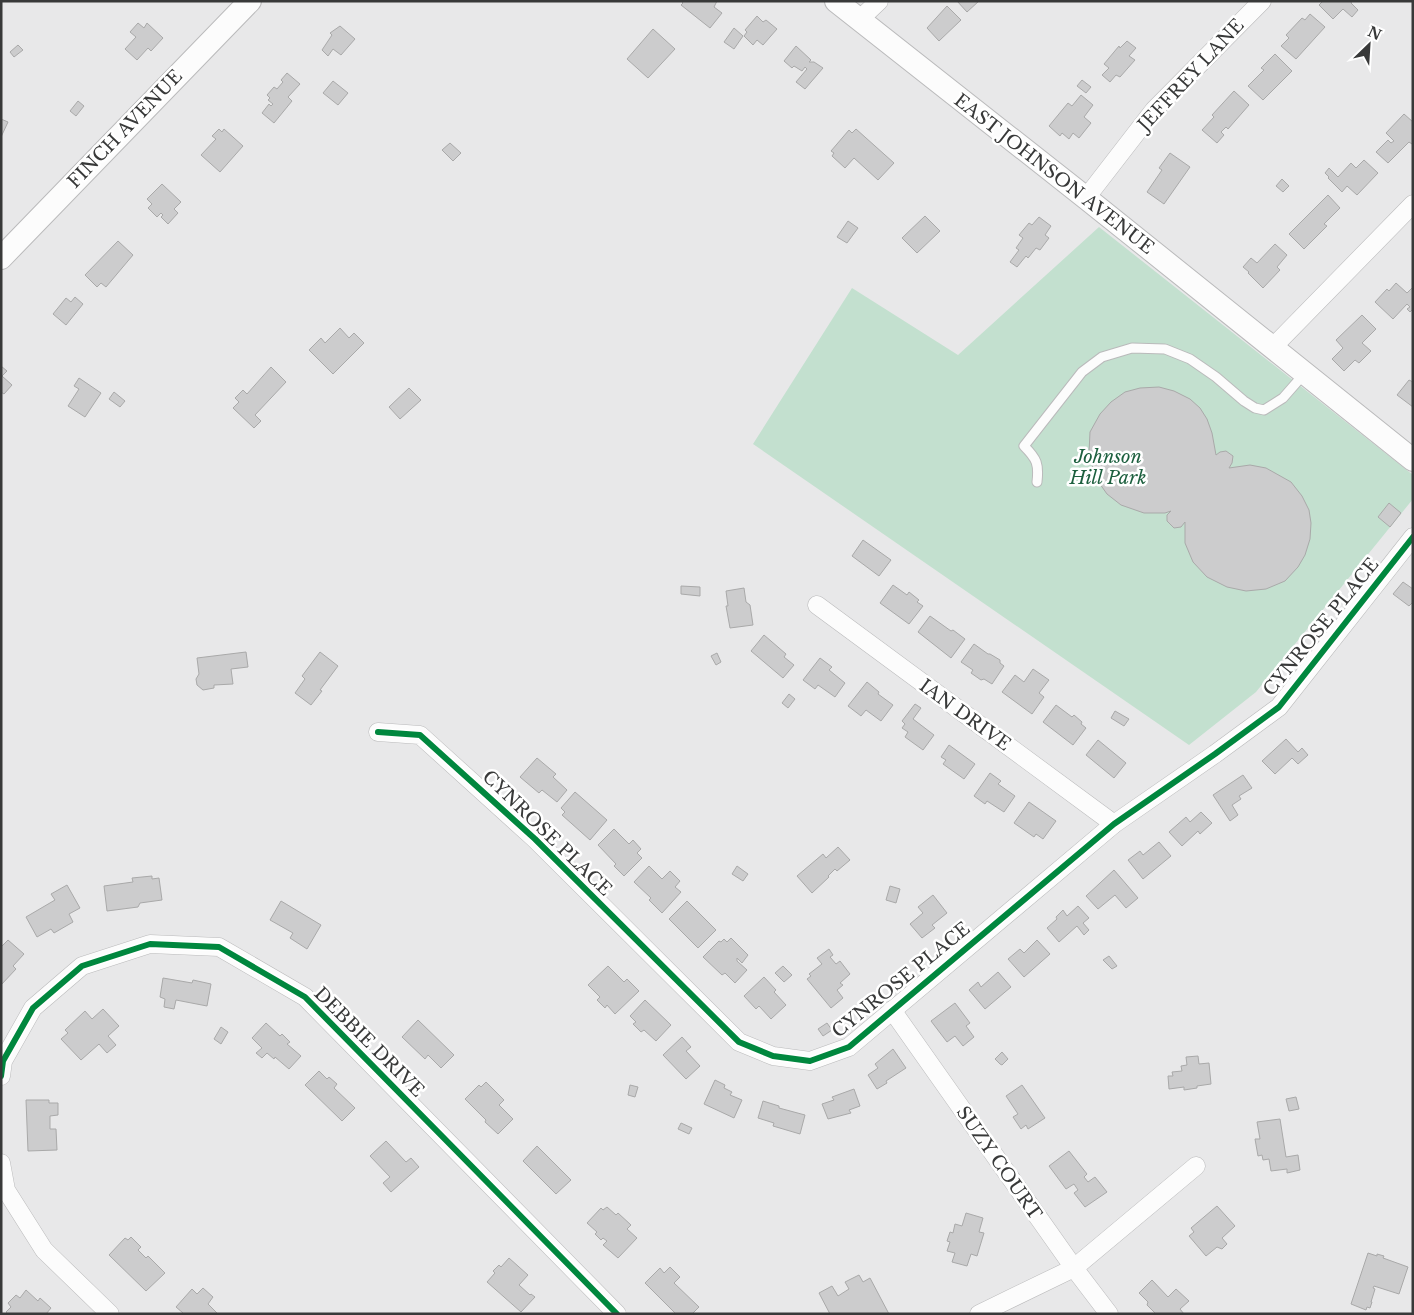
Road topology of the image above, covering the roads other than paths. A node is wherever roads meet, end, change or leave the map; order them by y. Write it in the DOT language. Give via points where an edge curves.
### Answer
graph roads {
  1 [pos="250,1"];
  2 [pos="836,1"];
  3 [pos="879,1"];
  4 [pos="1262,1"];
  5 [pos="859,20"];
  6 [pos="1086,198"];
  7 [pos="1413,204"];
  8 [pos="3,253"];
  9 [pos="1272,348"];
  10 [pos="1304,373"];
  11 [pos="1413,460"];
  12 [pos="1037,482"];
  13 [pos="1413,537"];
  14 [pos="817,605"];
  15 [pos="378,732"];
  16 [pos="1114,824"];
  17 [pos="892,1010"];
  18 [pos="1,1076"];
  19 [pos="1,1163"];
  20 [pos="1196,1166"];
  21 [pos="1074,1268"];
  22 [pos="110,1314"];
  23 [pos="617,1314"];
  24 [pos="979,1314"];
  25 [pos="1109,1314"];
  1 -- 8 [label="street, FINCH AVENUE"];
  2 -- 5 [label="street, EAST JOHNSON AVENUE"];
  3 -- 5 [label="street"];
  4 -- 6 [label="street, JEFFREY LANE" via="1154,110"];
  5 -- 6 [label="street, EAST JOHNSON AVENUE"];
  6 -- 9 [label="street, EAST JOHNSON AVENUE"];
  7 -- 9 [label="street"];
  9 -- 10 [label="street, EAST JOHNSON AVENUE"];
  10 -- 11 [label="street, EAST JOHNSON AVENUE"];
  10 -- 12 [label="lane" via="1282,398 1264,410 1244,401 1216,376 1190,359 1165,349 1132,348 1102,357 1082,372 1024,446 1035,457"];
  13 -- 16 [label="street, CYNROSE PLACE" via="1279,707"];
  14 -- 16 [label="street, IAN DRIVE"];
  15 -- 17 [label="street, CYNROSE PLACE" via="420,735 535,840 739,1042 773,1056 810,1061 848,1047"];
  16 -- 17 [label="street, CYNROSE PLACE"];
  17 -- 21 [label="street, SUZY COURT"];
  18 -- 23 [label="street, DEBBIE DRIVE" via="3,1061 33,1008 82,966 150,944 219,948 305,997"];
  19 -- 22 [label="street" via="6,1190 44,1250"];
  20 -- 21 [label="street"];
  21 -- 24 [label="street"];
  21 -- 25 [label="street, SUZY COURT"];
}
